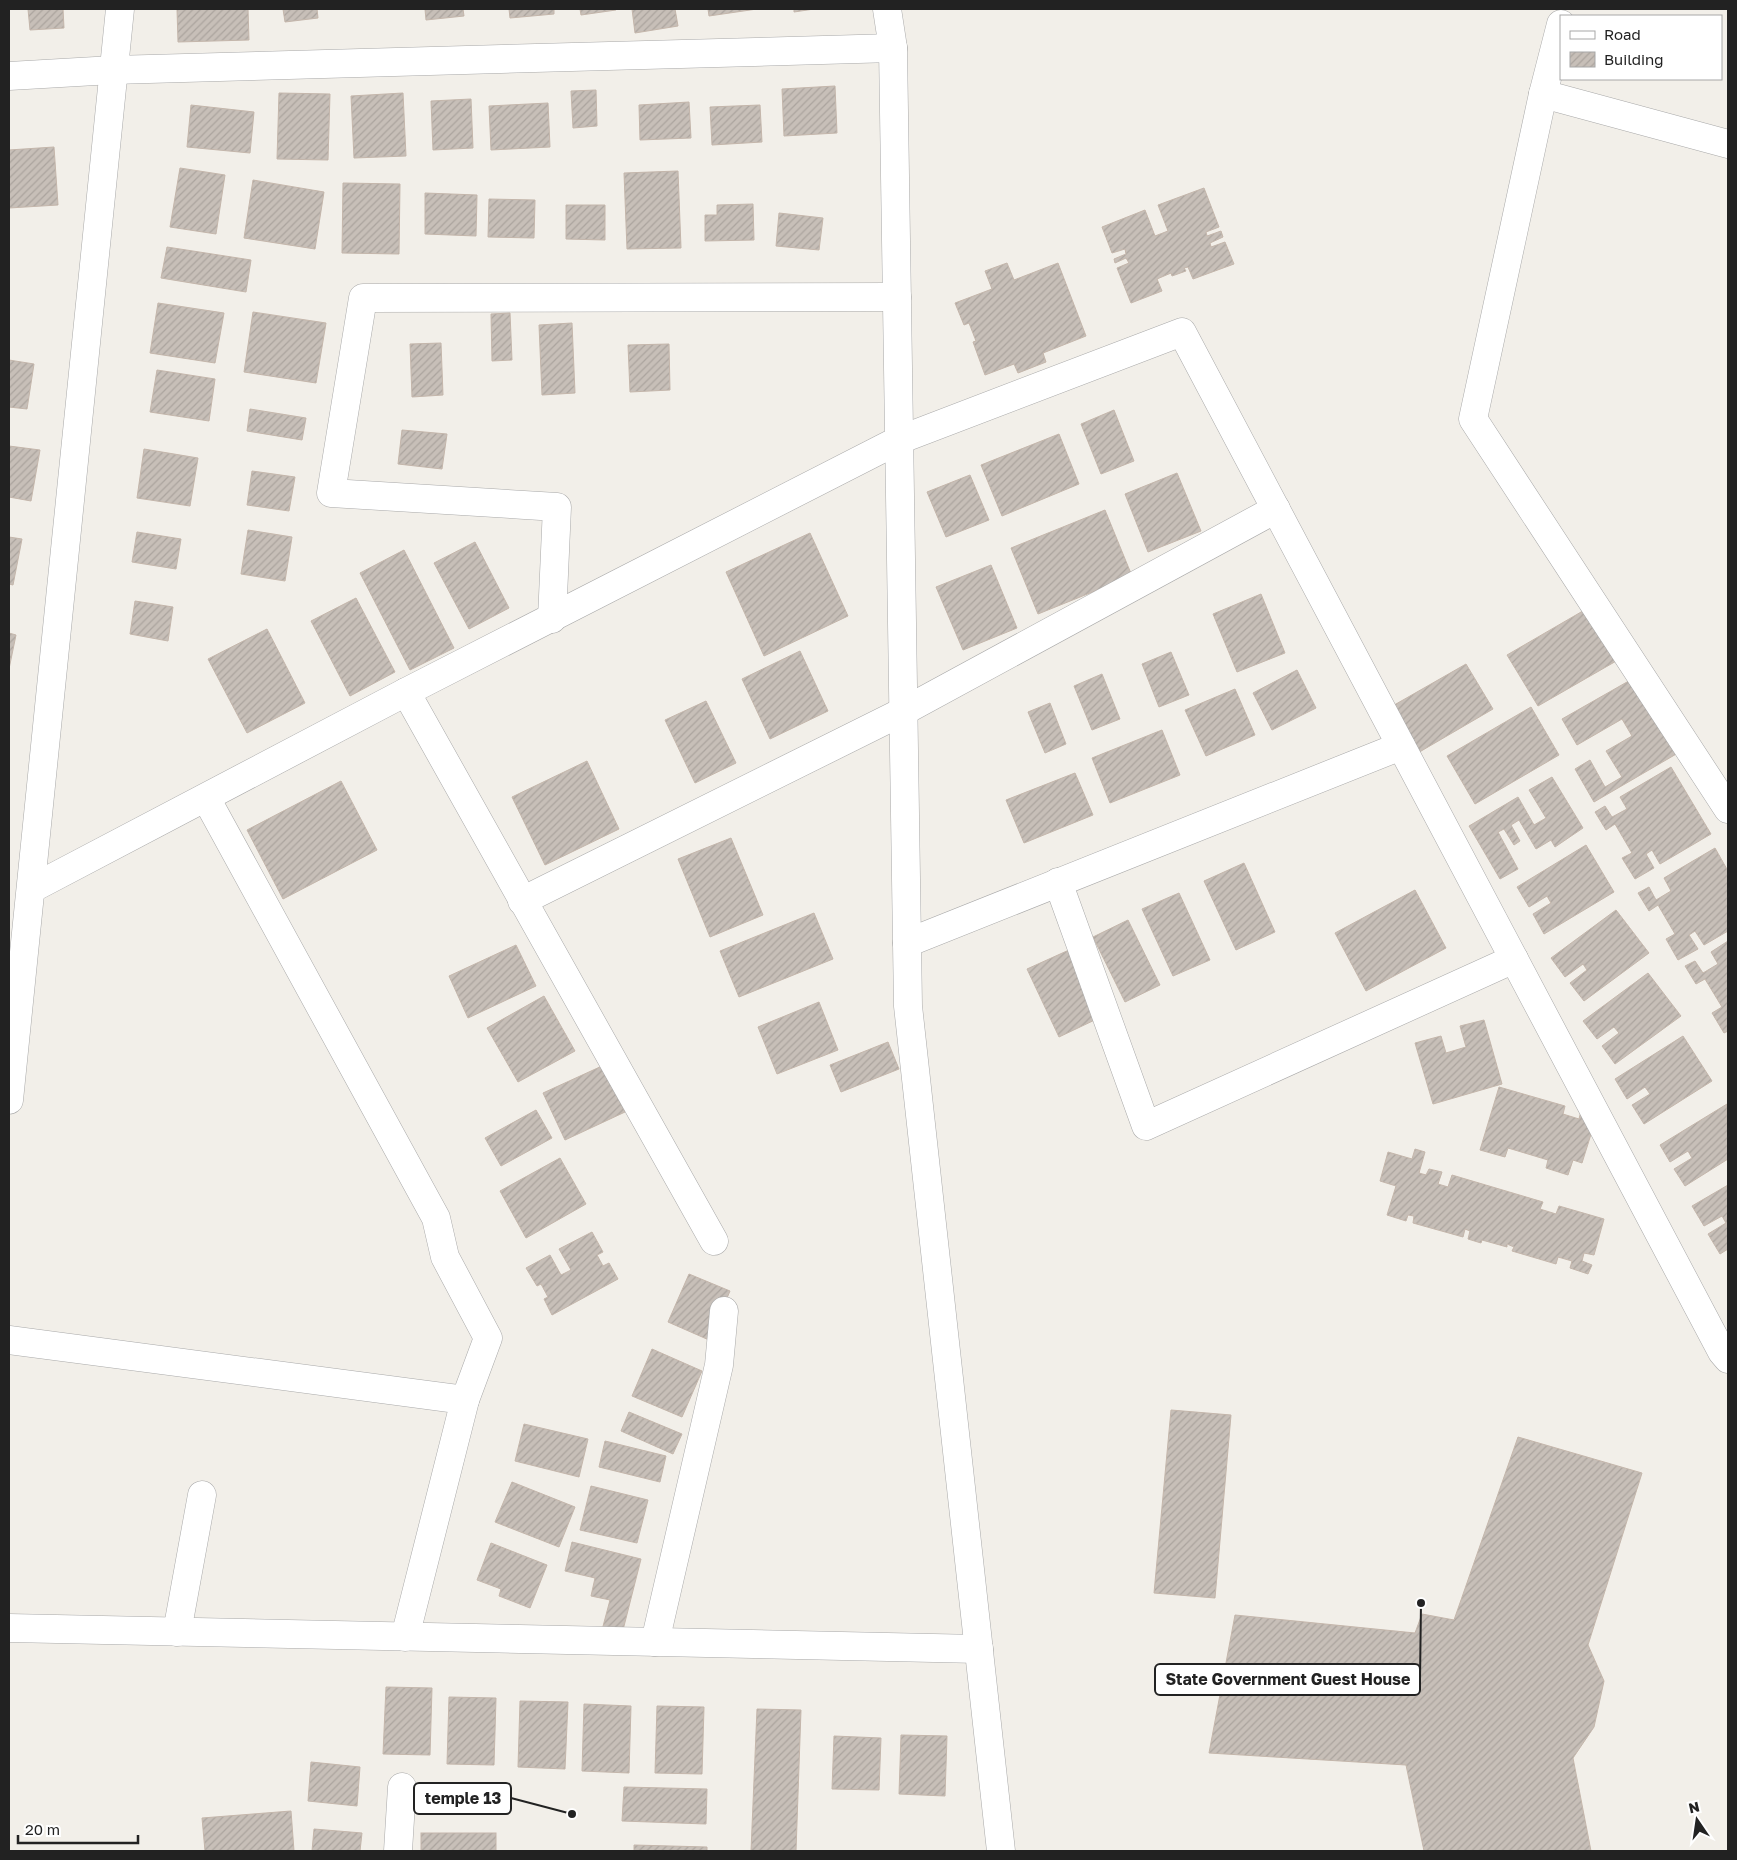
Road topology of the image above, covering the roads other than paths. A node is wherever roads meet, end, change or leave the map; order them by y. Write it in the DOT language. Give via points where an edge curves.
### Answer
graph roads {
  1 [pos="120,9"];
  2 [pos="887,9"];
  3 [pos="1560,28"];
  4 [pos="893,48"];
  5 [pos="113,70"];
  6 [pos="9,76"];
  7 [pos="1543,94"];
  8 [pos="1728,144"];
  9 [pos="897,297"];
  10 [pos="899,440"];
  11 [pos="1276,509"];
  12 [pos="552,619"];
  13 [pos="406,692"];
  14 [pos="904,711"];
  15 [pos="1401,746"];
  16 [pos="206,798"];
  17 [pos="1728,809"];
  18 [pos="1058,882"];
  19 [pos="31,889"];
  20 [pos="522,901"];
  21 [pos="907,942"];
  22 [pos="1514,959"];
  23 [pos="9,1100"];
  24 [pos="714,1241"];
  25 [pos="724,1312"];
  26 [pos="9,1340"];
  27 [pos="1728,1359"];
  28 [pos="465,1400"];
  29 [pos="202,1495"];
  30 [pos="9,1628"];
  31 [pos="177,1632"];
  32 [pos="405,1637"];
  33 [pos="655,1642"];
  34 [pos="978,1649"];
  35 [pos="402,1787"];
  36 [pos="398,1851"];
  37 [pos="1001,1851"];
  1 -- 5 [label="street"];
  2 -- 4 [label="street"];
  3 -- 7 [label="street"];
  4 -- 5 [label="street"];
  4 -- 9 [label="street"];
  5 -- 6 [label="street"];
  5 -- 19 [label="street"];
  7 -- 8 [label="street"];
  7 -- 17 [label="street" via="1473,419"];
  9 -- 10 [label="street"];
  9 -- 12 [label="street" via="363,298 331,493 557,507"];
  10 -- 11 [label="street" via="1182,332"];
  10 -- 12 [label="street"];
  10 -- 14 [label="street"];
  11 -- 14 [label="street"];
  11 -- 15 [label="street"];
  12 -- 13 [label="street"];
  13 -- 16 [label="street"];
  13 -- 20 [label="street"];
  14 -- 20 [label="street"];
  14 -- 21 [label="street"];
  15 -- 18 [label="street"];
  15 -- 22 [label="street"];
  16 -- 19 [label="street"];
  16 -- 28 [label="street" via="436,1218 445,1258 488,1338"];
  18 -- 21 [label="street"];
  18 -- 22 [label="street" via="1146,1126"];
  19 -- 23 [label="street"];
  20 -- 24 [label="street"];
  21 -- 34 [label="street" via="908,1006"];
  22 -- 27 [label="street"];
  25 -- 33 [label="street" via="719,1365"];
  26 -- 28 [label="street"];
  28 -- 32 [label="street"];
  29 -- 31 [label="street"];
  30 -- 31 [label="street"];
  31 -- 32 [label="street"];
  32 -- 33 [label="street"];
  33 -- 34 [label="street"];
  34 -- 37 [label="street"];
  35 -- 36 [label="street"];
}
